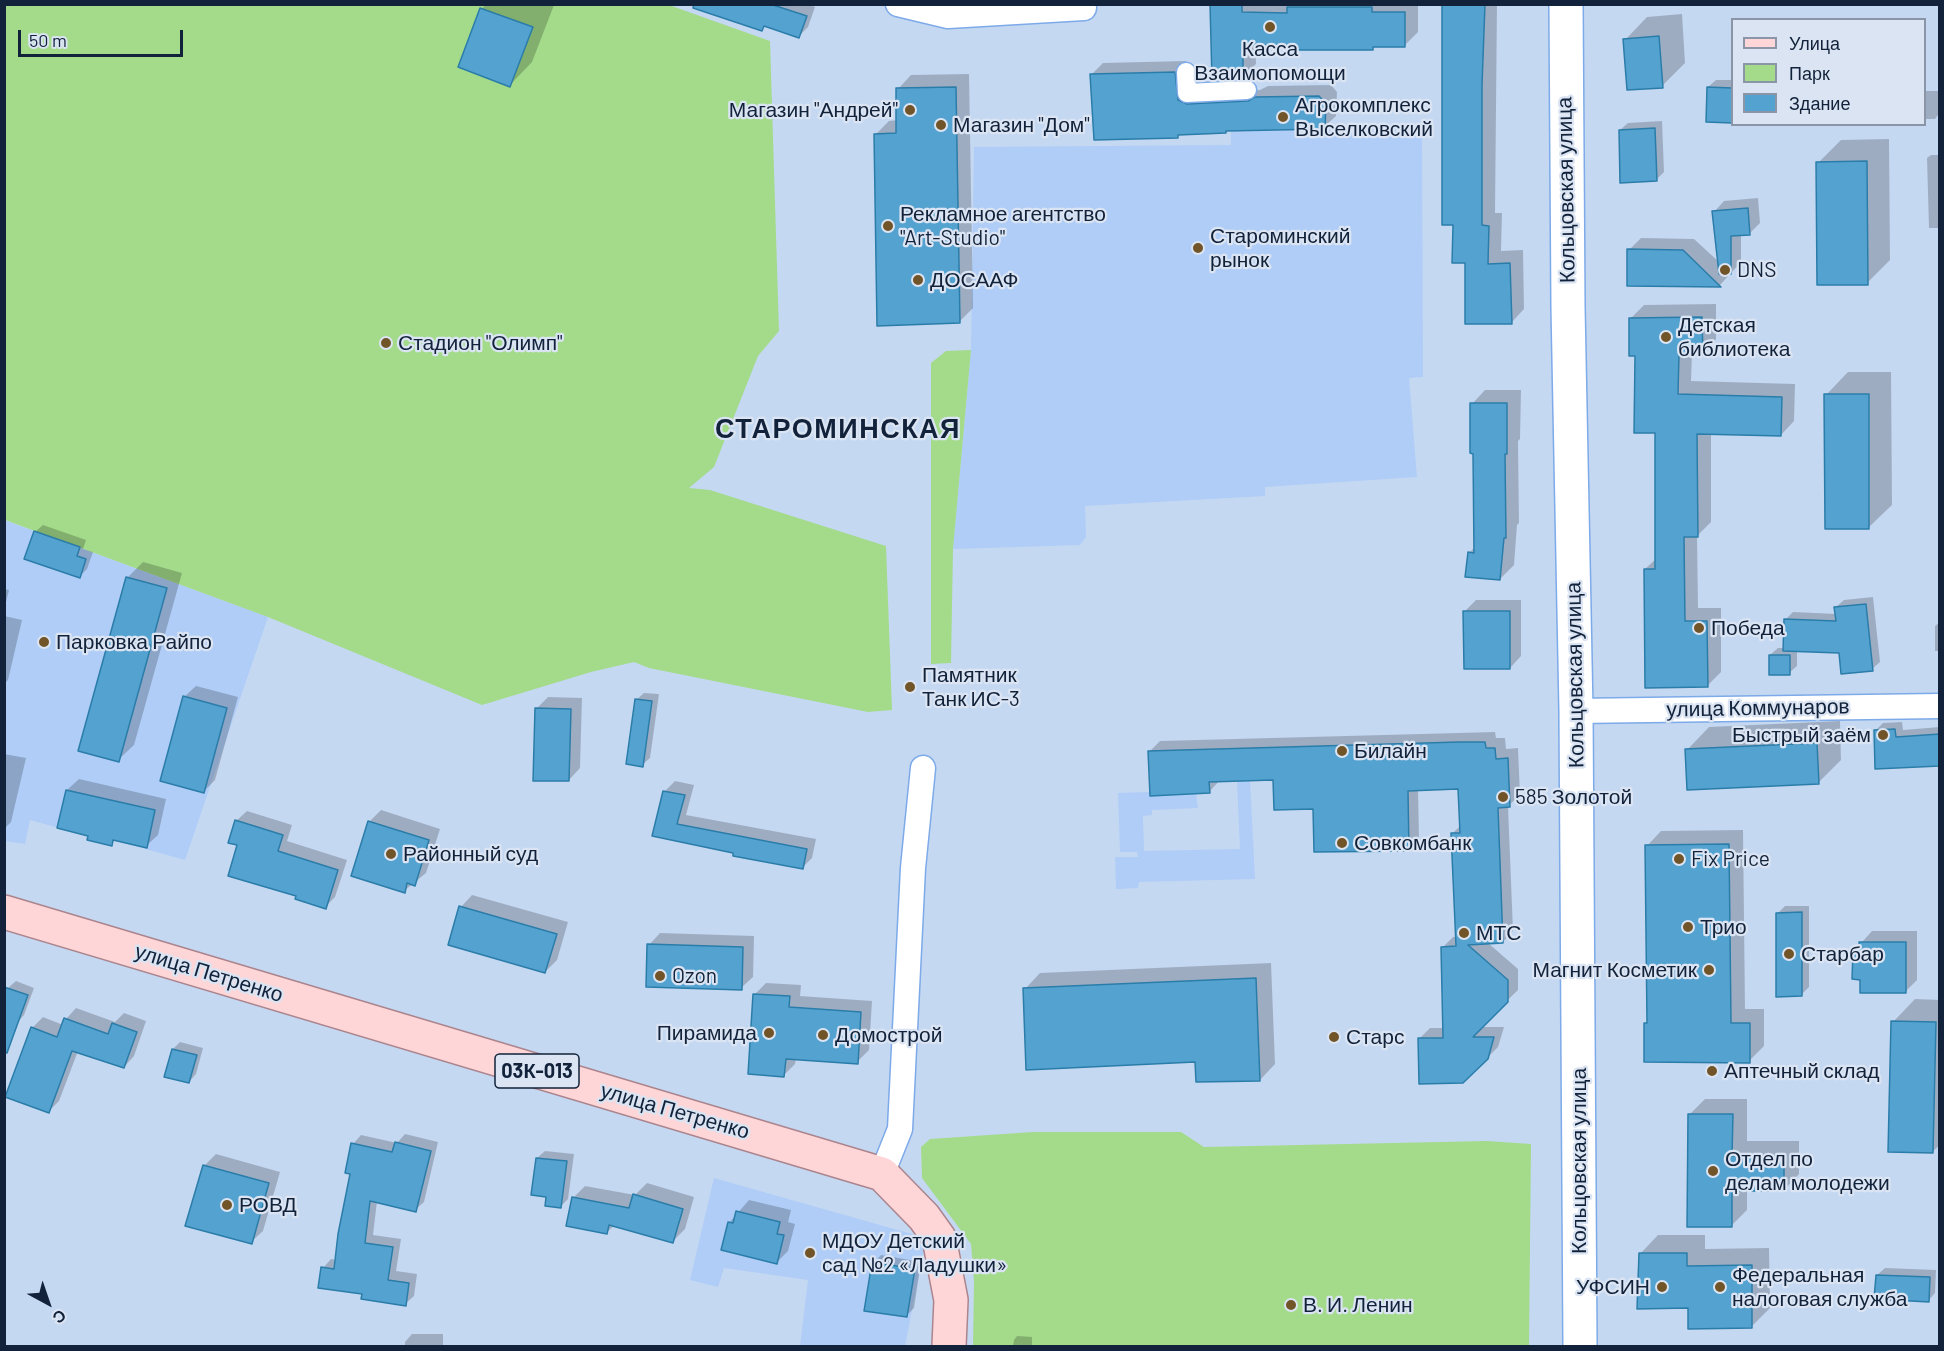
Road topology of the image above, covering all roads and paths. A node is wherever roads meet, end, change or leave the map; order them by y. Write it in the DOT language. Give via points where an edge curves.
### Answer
graph roads {
  1 [pos="898,4"];
  2 [pos="1023,4"];
  3 [pos="1566,4"];
  4 [pos="1084,8"];
  5 [pos="980,14"];
  6 [pos="1186,72"];
  7 [pos="1247,90"];
  8 [pos="1940,706"];
  9 [pos="1576,711"];
  10 [pos="923,768"];
  11 [pos="4,912"];
  12 [pos="882,1174"];
  13 [pos="949,1347"];
  14 [pos="1580,1347"];
  1 -- 5 [label="street" via="948,16"];
  2 -- 5 [label="street"];
  3 -- 9 [label="main road, Кольцовская улица"];
  4 -- 5 [label="street"];
  6 -- 7 [label="street" via="1187,93"];
  8 -- 9 [label="street, улица Коммунаров"];
  9 -- 14 [label="main road, Кольцовская улица"];
  10 -- 12 [label="street" via="913,868 900,1129"];
  11 -- 12 [label="main road, улица Петренко / 03К-013"];
  12 -- 13 [label="main road, улица Петренко / 03К-013" via="939,1238 951,1300"];
}
